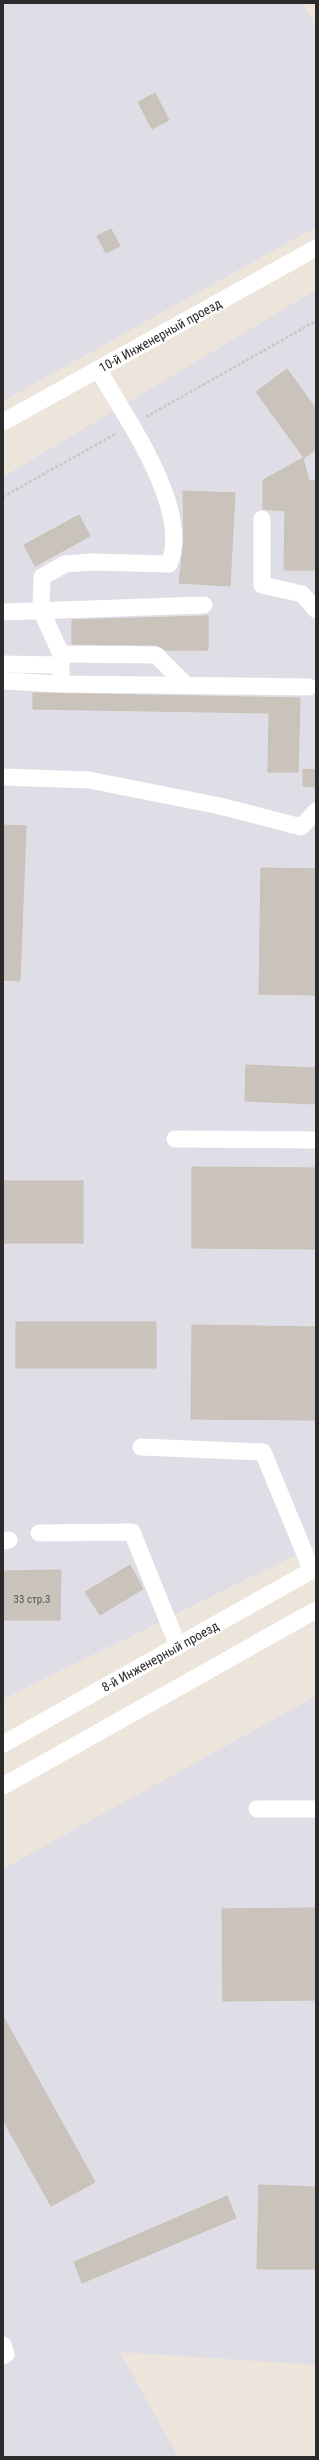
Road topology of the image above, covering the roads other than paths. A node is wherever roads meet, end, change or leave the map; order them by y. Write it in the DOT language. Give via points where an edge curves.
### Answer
graph roads {
  1 [pos="316,248"];
  2 [pos="98,370"];
  3 [pos="3,422"];
  4 [pos="262,518"];
  5 [pos="204,605"];
  6 [pos="41,610"];
  7 [pos="316,610"];
  8 [pos="3,612"];
  9 [pos="60,659"];
  10 [pos="3,664"];
  11 [pos="3,681"];
  12 [pos="61,684"];
  13 [pos="186,686"];
  14 [pos="308,687"];
  15 [pos="3,777"];
  16 [pos="316,811"];
  17 [pos="175,1139"];
  18 [pos="316,1140"];
  19 [pos="141,1446"];
  20 [pos="39,1533"];
  21 [pos="314,1569"];
  22 [pos="316,1610"];
  23 [pos="178,1646"];
  24 [pos="3,1744"];
  25 [pos="3,1786"];
  26 [pos="257,1809"];
  27 [pos="316,1809"];
  28 [pos="3,2345"];
  29 [pos="3,2356"];
  1 -- 2 [label="street, 10-й Инженерный проезд"];
  2 -- 3 [label="street, 10-й Инженерный проезд"];
  2 -- 6 [label="street" via="160,479 172,516 173,556 169,564 65,564 42,577"];
  4 -- 7 [label="street" via="262,585 302,594"];
  5 -- 6 [label="street"];
  6 -- 8 [label="street"];
  6 -- 9 [label="street"];
  9 -- 10 [label="street"];
  9 -- 12 [label="street"];
  9 -- 13 [label="street" via="156,655"];
  11 -- 12 [label="street"];
  12 -- 13 [label="street"];
  13 -- 14 [label="street"];
  15 -- 16 [label="street" via="89,780 220,806 301,827"];
  17 -- 18 [label="street"];
  19 -- 21 [label="street" via="263,1452"];
  20 -- 23 [label="street" via="132,1532"];
  21 -- 23 [label="street, 8-й Инженерный проезд"];
  22 -- 25 [label="street"];
  23 -- 24 [label="street, 8-й Инженерный проезд"];
  26 -- 27 [label="street"];
  28 -- 29 [label="street" via="6,2354"];
}
